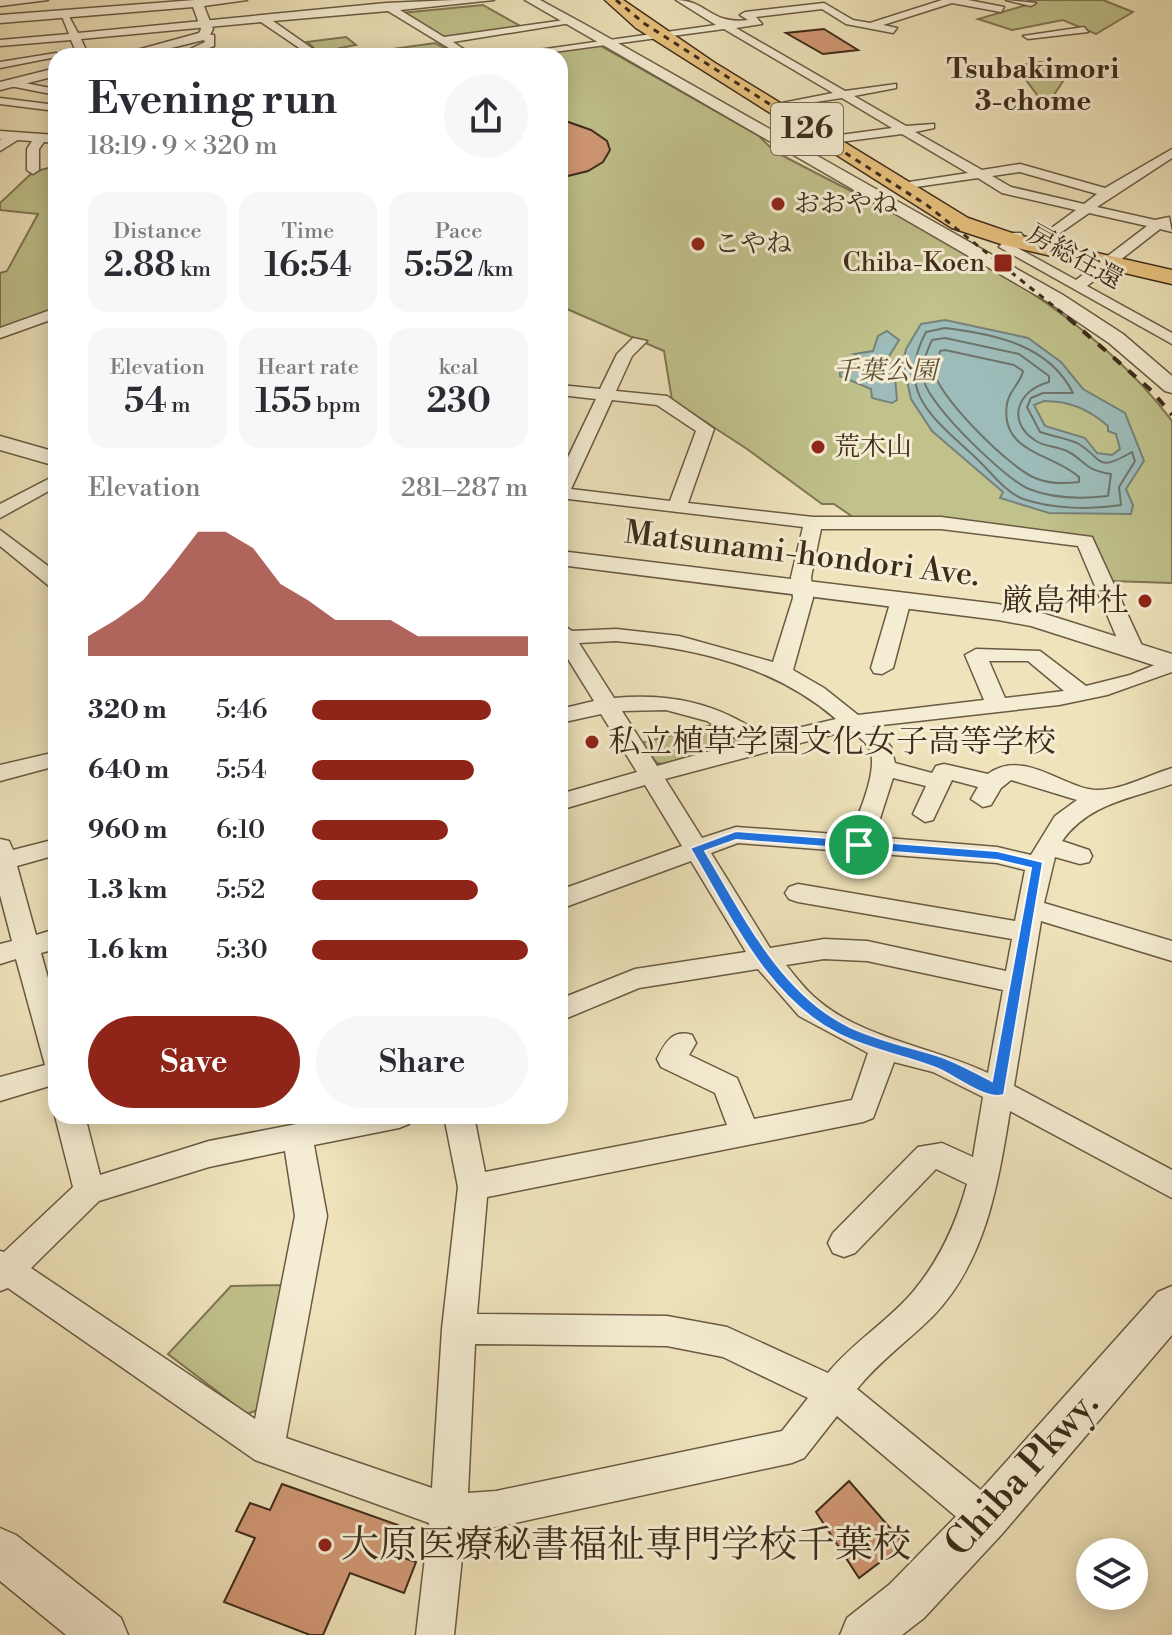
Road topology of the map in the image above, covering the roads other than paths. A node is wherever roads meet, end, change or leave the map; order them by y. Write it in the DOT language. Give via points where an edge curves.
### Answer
graph roads {
  1 [pos="46,0"];
  2 [pos="241,0"];
  3 [pos="434,0"];
  4 [pos="489,0"];
  5 [pos="531,0"];
  6 [pos="613,0"];
  7 [pos="626,0"];
  8 [pos="681,0"];
  9 [pos="1011,0"];
  10 [pos="0,3"];
  11 [pos="197,3"];
  12 [pos="1031,3"];
  13 [pos="383,4"];
  14 [pos="940,5"];
  15 [pos="1001,9"];
  16 [pos="957,12"];
  17 [pos="60,14"];
  18 [pos="0,19"];
  19 [pos="263,19"];
  20 [pos="572,22"];
  21 [pos="873,25"];
  22 [pos="722,26"];
  23 [pos="535,27"];
  24 [pos="205,30"];
  25 [pos="893,30"];
  26 [pos="1084,30"];
  27 [pos="664,33"];
  28 [pos="1028,36"];
  29 [pos="443,40"];
  30 [pos="602,41"];
  31 [pos="0,43"];
  32 [pos="81,47"];
  33 [pos="148,48"];
  34 [pos="200,48"];
  35 [pos="306,48"];
  36 [pos="456,48"];
  37 [pos="466,48"];
  38 [pos="554,48"];
  39 [pos="48,57"];
  40 [pos="0,65"];
  41 [pos="48,74"];
  42 [pos="5,83"];
  43 [pos="892,86"];
  44 [pos="48,91"];
  45 [pos="841,95"];
  46 [pos="0,101"];
  47 [pos="786,105"];
  48 [pos="48,107"];
  49 [pos="48,119"];
  50 [pos="930,126"];
  51 [pos="900,130"];
  52 [pos="0,135"];
  53 [pos="17,136"];
  54 [pos="40,138"];
  55 [pos="48,138"];
  56 [pos="831,140"];
  57 [pos="0,146"];
  58 [pos="789,146"];
  59 [pos="1169,159"];
  60 [pos="33,170"];
  61 [pos="979,175"];
  62 [pos="914,185"];
  63 [pos="1107,193"];
  64 [pos="1083,210"];
  65 [pos="1172,214"];
  66 [pos="1157,225"];
  67 [pos="1172,228"];
  68 [pos="1014,238"];
  69 [pos="1040,243"];
  70 [pos="1112,262"];
  71 [pos="1172,274"];
  72 [pos="1077,286"];
  73 [pos="48,316"];
  74 [pos="1134,317"];
  75 [pos="1172,326"];
  76 [pos="0,333"];
  77 [pos="1172,339"];
  78 [pos="639,341"];
  79 [pos="1172,387"];
  80 [pos="568,391"];
  81 [pos="606,394"];
  82 [pos="0,443"];
  83 [pos="48,457"];
  84 [pos="568,476"];
  85 [pos="48,485"];
  86 [pos="568,494"];
  87 [pos="677,507"];
  88 [pos="0,512"];
  89 [pos="813,523"];
  90 [pos="0,536"];
  91 [pos="568,559"];
  92 [pos="48,575"];
  93 [pos="802,587"];
  94 [pos="901,600"];
  95 [pos="568,635"];
  96 [pos="568,644"];
  97 [pos="1133,650"];
  98 [pos="1172,664"];
  99 [pos="882,668"];
  100 [pos="781,673"];
  101 [pos="1082,694"];
  102 [pos="996,703"];
  103 [pos="607,704"];
  104 [pos="568,714"];
  105 [pos="853,722"];
  106 [pos="762,746"];
  107 [pos="48,761"];
  108 [pos="883,768"];
  109 [pos="0,773"];
  110 [pos="654,776"];
  111 [pos="1172,776"];
  112 [pos="939,782"];
  113 [pos="1096,798"];
  114 [pos="568,800"];
  115 [pos="925,814"];
  116 [pos="859,845"];
  117 [pos="48,848"];
  118 [pos="697,848"];
  119 [pos="2,854"];
  120 [pos="1042,855"];
  121 [pos="1080,856"];
  122 [pos="798,893"];
  123 [pos="568,897"];
  124 [pos="1028,920"];
  125 [pos="48,941"];
  126 [pos="27,947"];
  127 [pos="1172,951"];
  128 [pos="0,954"];
  129 [pos="762,956"];
  130 [pos="1017,983"];
  131 [pos="568,1008"];
  132 [pos="48,1028"];
  133 [pos="682,1043"];
  134 [pos="884,1048"];
  135 [pos="48,1075"];
  136 [pos="0,1089"];
  137 [pos="998,1091"];
  138 [pos="72,1124"];
  139 [pos="359,1124"];
  140 [pos="461,1124"];
  141 [pos="745,1133"];
  142 [pos="298,1136"];
  143 [pos="984,1178"];
  144 [pos="1172,1185"];
  145 [pos="473,1187"];
  146 [pos="89,1191"];
  147 [pos="844,1243"];
  148 [pos="3,1271"];
  149 [pos="1172,1305"];
  150 [pos="459,1329"];
  151 [pos="833,1393"];
  152 [pos="267,1448"];
  153 [pos="449,1512"];
  154 [pos="986,1518"];
  155 [pos="0,1551"];
  156 [pos="104,1635"];
  157 [pos="435,1635"];
  158 [pos="864,1635"];
  1 -- 10 [label="street"];
  1 -- 17 [label="street"];
  2 -- 11 [label="street"];
  3 -- 13 [label="street"];
  4 -- 13 [label="street"];
  5 -- 20 [label="street"];
  6 -- 27 [label="highway, 126"];
  7 -- 27 [label="highway, 126"];
  8 -- 22 [label="street"];
  9 -- 12 [label="street"];
  11 -- 17 [label="street"];
  11 -- 24 [label="street"];
  13 -- 19 [label="street"];
  13 -- 29 [label="street"];
  14 -- 15 [label="street" via="952,0"];
  14 -- 16 [label="street" via="989,14"];
  14 -- 21 [label="street"];
  17 -- 18 [label="street"];
  17 -- 32 [label="street"];
  19 -- 24 [label="street"];
  19 -- 35 [label="street"];
  20 -- 23 [label="street"];
  20 -- 30 [label="street"];
  21 -- 22 [label="street" via="850,22 824,6 745,15 758,22"];
  21 -- 25 [label="street"];
  22 -- 27 [label="street"];
  22 -- 45 [label="street"];
  23 -- 29 [label="street"];
  23 -- 37 [label="street" via="549,37"];
  24 -- 32 [label="street"];
  24 -- 33 [label="street"];
  24 -- 34 [label="street" via="210,44"];
  26 -- 28 [label="street"];
  27 -- 30 [label="street"];
  27 -- 47 [label="highway, 126"];
  27 -- 56 [label="highway, 126"];
  29 -- 36 [label="street"];
  30 -- 38 [label="street"];
  30 -- 58 [label="street"];
  31 -- 32 [label="street"];
  39 -- 40 [label="street"];
  41 -- 42 [label="street"];
  42 -- 44 [label="street"];
  43 -- 45 [label="street"];
  45 -- 47 [label="street"];
  45 -- 51 [label="street"];
  46 -- 48 [label="street"];
  47 -- 56 [label="highway, 126"];
  49 -- 53 [label="street"];
  50 -- 51 [label="street"];
  51 -- 56 [label="street"];
  51 -- 61 [label="street"];
  52 -- 53 [label="street"];
  53 -- 54 [label="street"];
  53 -- 57 [label="street"];
  54 -- 55 [label="street"];
  54 -- 60 [label="street" via="33,149"];
  56 -- 58 [label="street"];
  56 -- 62 [label="highway, 126"];
  56 -- 68 [label="highway, 126" via="960,223"];
  58 -- 79 [label="street" via="1086,315"];
  59 -- 63 [label="street"];
  61 -- 62 [label="street"];
  61 -- 63 [label="street" via="1020,168"];
  61 -- 64 [label="street" via="1007,190"];
  62 -- 68 [label="highway, 126" via="961,216"];
  63 -- 64 [label="street"];
  64 -- 66 [label="street"];
  64 -- 69 [label="street"];
  65 -- 66 [label="street"];
  66 -- 67 [label="street"];
  66 -- 70 [label="street"];
  68 -- 69 [label="highway, 126"];
  68 -- 70 [label="highway, 126"];
  68 -- 72 [label="street, 房総往還" via="1006,247"];
  69 -- 70 [label="highway, 126"];
  70 -- 71 [label="highway, 126"];
  70 -- 72 [label="street"];
  72 -- 74 [label="street, 房総往還"];
  73 -- 76 [label="street"];
  74 -- 75 [label="street"];
  74 -- 77 [label="street, 房総往還"];
  78 -- 81 [label="street" via="625,354"];
  80 -- 81 [label="street"];
  81 -- 84 [label="street"];
  81 -- 87 [label="street" via="661,400 705,429"];
  82 -- 83 [label="street"];
  85 -- 88 [label="street"];
  86 -- 87 [label="street"];
  87 -- 89 [label="street"];
  89 -- 93 [label="street"];
  89 -- 97 [label="street" via="941,523 1085,541"];
  90 -- 92 [label="street"];
  91 -- 93 [label="street, Matsunami-hondori Ave."];
  93 -- 94 [label="street, Matsunami-hondori Ave."];
  93 -- 100 [label="street"];
  94 -- 97 [label="street, Matsunami-hondori Ave." via="1036,619"];
  94 -- 99 [label="street"];
  95 -- 100 [label="street" via="652,641"];
  96 -- 103 [label="street"];
  97 -- 98 [label="street, Matsunami-hondori Ave."];
  98 -- 101 [label="street" via="1134,681"];
  100 -- 105 [label="street"];
  101 -- 102 [label="street"];
  101 -- 102 [label="street" via="1033,655 976,655"];
  102 -- 105 [label="street"];
  103 -- 104 [label="street"];
  103 -- 106 [label="street" via="663,702 690,707 730,722"];
  103 -- 110 [label="street"];
  105 -- 106 [label="street"];
  105 -- 108 [label="street" via="875,741"];
  106 -- 110 [label="street"];
  107 -- 109 [label="street"];
  108 -- 112 [label="street"];
  108 -- 116 [label="street"];
  110 -- 114 [label="street"];
  110 -- 118 [label="street"];
  111 -- 113 [label="street"];
  112 -- 113 [label="street" via="944,771 988,791 1007,772"];
  112 -- 115 [label="street"];
  113 -- 120 [label="street" via="1061,820"];
  116 -- 118 [label="street" via="736,835"];
  116 -- 120 [label="street"];
  117 -- 119 [label="street"];
  118 -- 123 [label="street"];
  118 -- 129 [label="street"];
  119 -- 126 [label="street"];
  120 -- 121 [label="street"];
  120 -- 124 [label="street"];
  122 -- 124 [label="street"];
  124 -- 127 [label="street"];
  124 -- 130 [label="street"];
  125 -- 126 [label="street"];
  126 -- 128 [label="street"];
  126 -- 132 [label="street"];
  129 -- 130 [label="street" via="824,949 867,951"];
  129 -- 131 [label="street" via="635,979"];
  129 -- 134 [label="street" via="809,1009"];
  130 -- 137 [label="street"];
  133 -- 141 [label="street" via="671,1059 727,1086"];
  134 -- 137 [label="street" via="940,1063"];
  134 -- 141 [label="street" via="863,1110"];
  135 -- 136 [label="street"];
  137 -- 143 [label="street"];
  137 -- 144 [label="street"];
  138 -- 146 [label="street"];
  139 -- 142 [label="street"];
  140 -- 145 [label="street"];
  141 -- 145 [label="street"];
  142 -- 146 [label="street" via="209,1154"];
  142 -- 152 [label="street" via="311,1216"];
  143 -- 147 [label="street" via="942,1156 929,1156"];
  143 -- 151 [label="street" via="972,1224 949,1268 923,1304"];
  145 -- 150 [label="street"];
  146 -- 148 [label="street"];
  148 -- 152 [label="street"];
  149 -- 154 [label="street, Chiba Pkwy."];
  150 -- 151 [label="street" via="697,1335 727,1342"];
  150 -- 153 [label="street"];
  151 -- 153 [label="street" via="792,1446 496,1509"];
  151 -- 154 [label="street"];
  152 -- 153 [label="street"];
  153 -- 157 [label="street"];
  154 -- 158 [label="street, Chiba Pkwy." via="907,1601"];
  155 -- 156 [label="street"];
}
